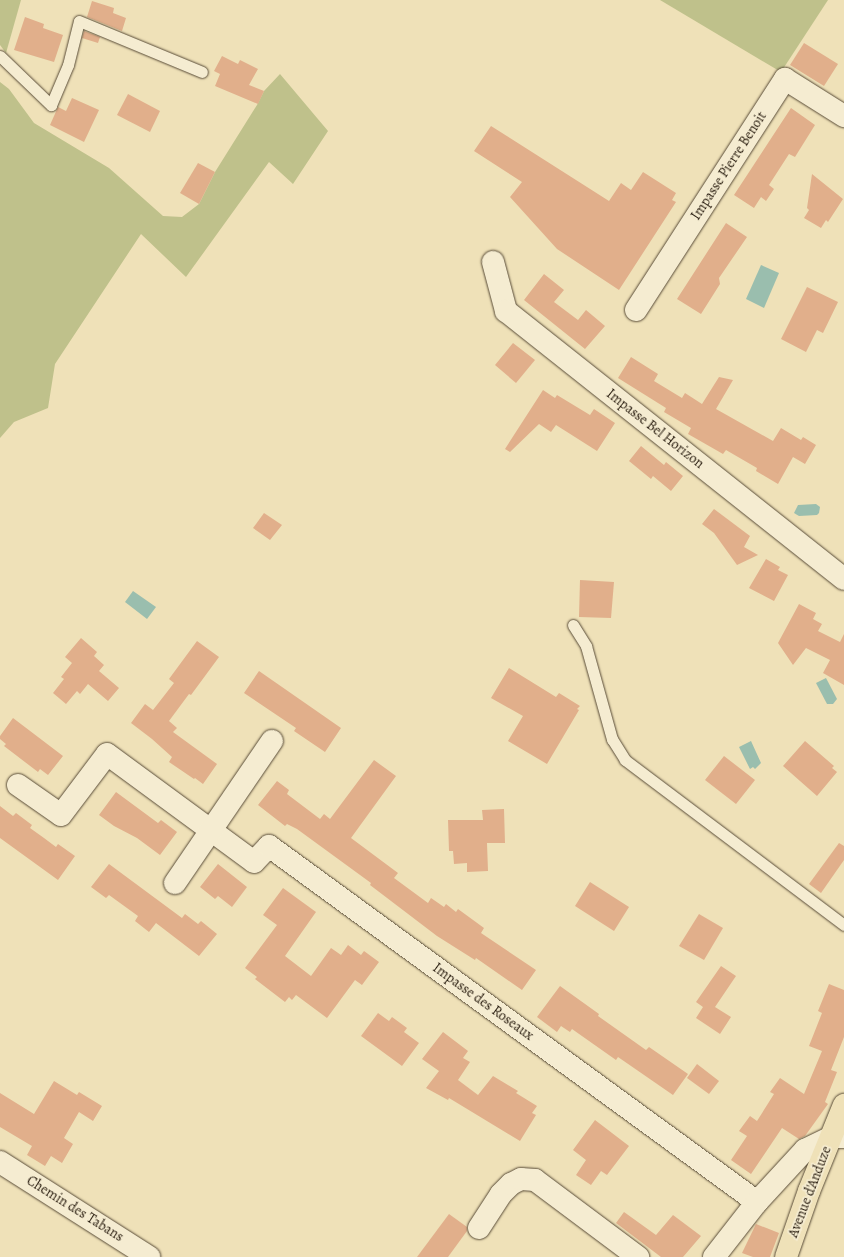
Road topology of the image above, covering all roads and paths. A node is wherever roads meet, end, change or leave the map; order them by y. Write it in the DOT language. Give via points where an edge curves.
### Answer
graph roads {
  1 [pos="0,56"];
  2 [pos="202,72"];
  3 [pos="844,116"];
  4 [pos="493,262"];
  5 [pos="636,310"];
  6 [pos="844,579"];
  7 [pos="573,625"];
  8 [pos="272,741"];
  9 [pos="18,785"];
  10 [pos="212,831"];
  11 [pos="175,883"];
  12 [pos="844,925"];
  13 [pos="844,1106"];
  14 [pos="838,1137"];
  15 [pos="0,1162"];
  16 [pos="757,1202"];
  17 [pos="479,1228"];
  18 [pos="149,1257"];
  19 [pos="638,1257"];
  20 [pos="714,1257"];
  21 [pos="786,1257"];
  1 -- 2 [label="lane" via="51,105 68,65 79,21"];
  3 -- 5 [label="street, Impasse Pierre Benoit" via="785,80"];
  4 -- 6 [label="street, Impasse Bel Horizon" via="506,311"];
  7 -- 12 [label="lane" via="586,646 612,739 625,760"];
  8 -- 10 [label="street"];
  9 -- 10 [label="street, Impasse des Roseaux" via="61,815 107,754"];
  10 -- 11 [label="street"];
  10 -- 16 [label="street, Impasse des Roseaux" via="254,862 269,846"];
  13 -- 14 [label="main road, Avenue d'Anduze"];
  14 -- 16 [label="street" via="805,1150"];
  14 -- 21 [label="main road, Avenue d'Anduze" via="809,1191"];
  15 -- 18 [label="street, Chemin des Tabans"];
  16 -- 20 [label="street"];
  17 -- 19 [label="street" via="501,1194 511,1184 522,1179 535,1180"];
}
